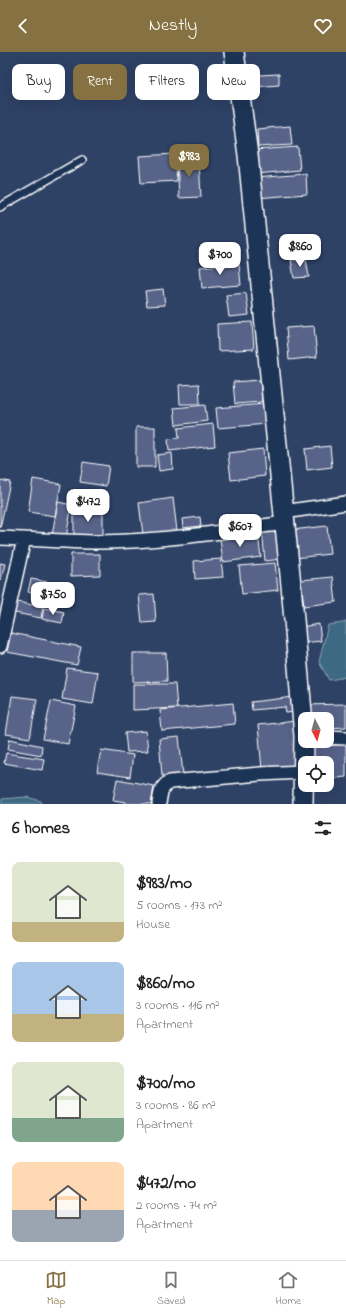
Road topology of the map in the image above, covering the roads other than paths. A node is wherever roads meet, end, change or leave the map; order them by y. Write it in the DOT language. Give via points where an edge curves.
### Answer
graph roads {
  1 [pos="234,52"];
  2 [pos="82,160"];
  3 [pos="0,207"];
  4 [pos="346,503"];
  5 [pos="283,517"];
  6 [pos="0,538"];
  7 [pos="24,539"];
  8 [pos="0,646"];
  9 [pos="302,712"];
  10 [pos="334,737"];
  11 [pos="346,738"];
  12 [pos="298,772"];
  13 [pos="303,792"];
  14 [pos="159,804"];
  15 [pos="303,804"];
  1 -- 5 [label="street" via="248,155"];
  2 -- 3 [label="lane"];
  4 -- 5 [label="street"];
  5 -- 7 [label="street" via="164,539 98,542"];
  5 -- 9 [label="street"];
  6 -- 7 [label="street"];
  7 -- 8 [label="street"];
  10 -- 11 [label="street"];
  12 -- 14 [label="street" via="170,782 163,787"];
  13 -- 15 [label="street"];
}
